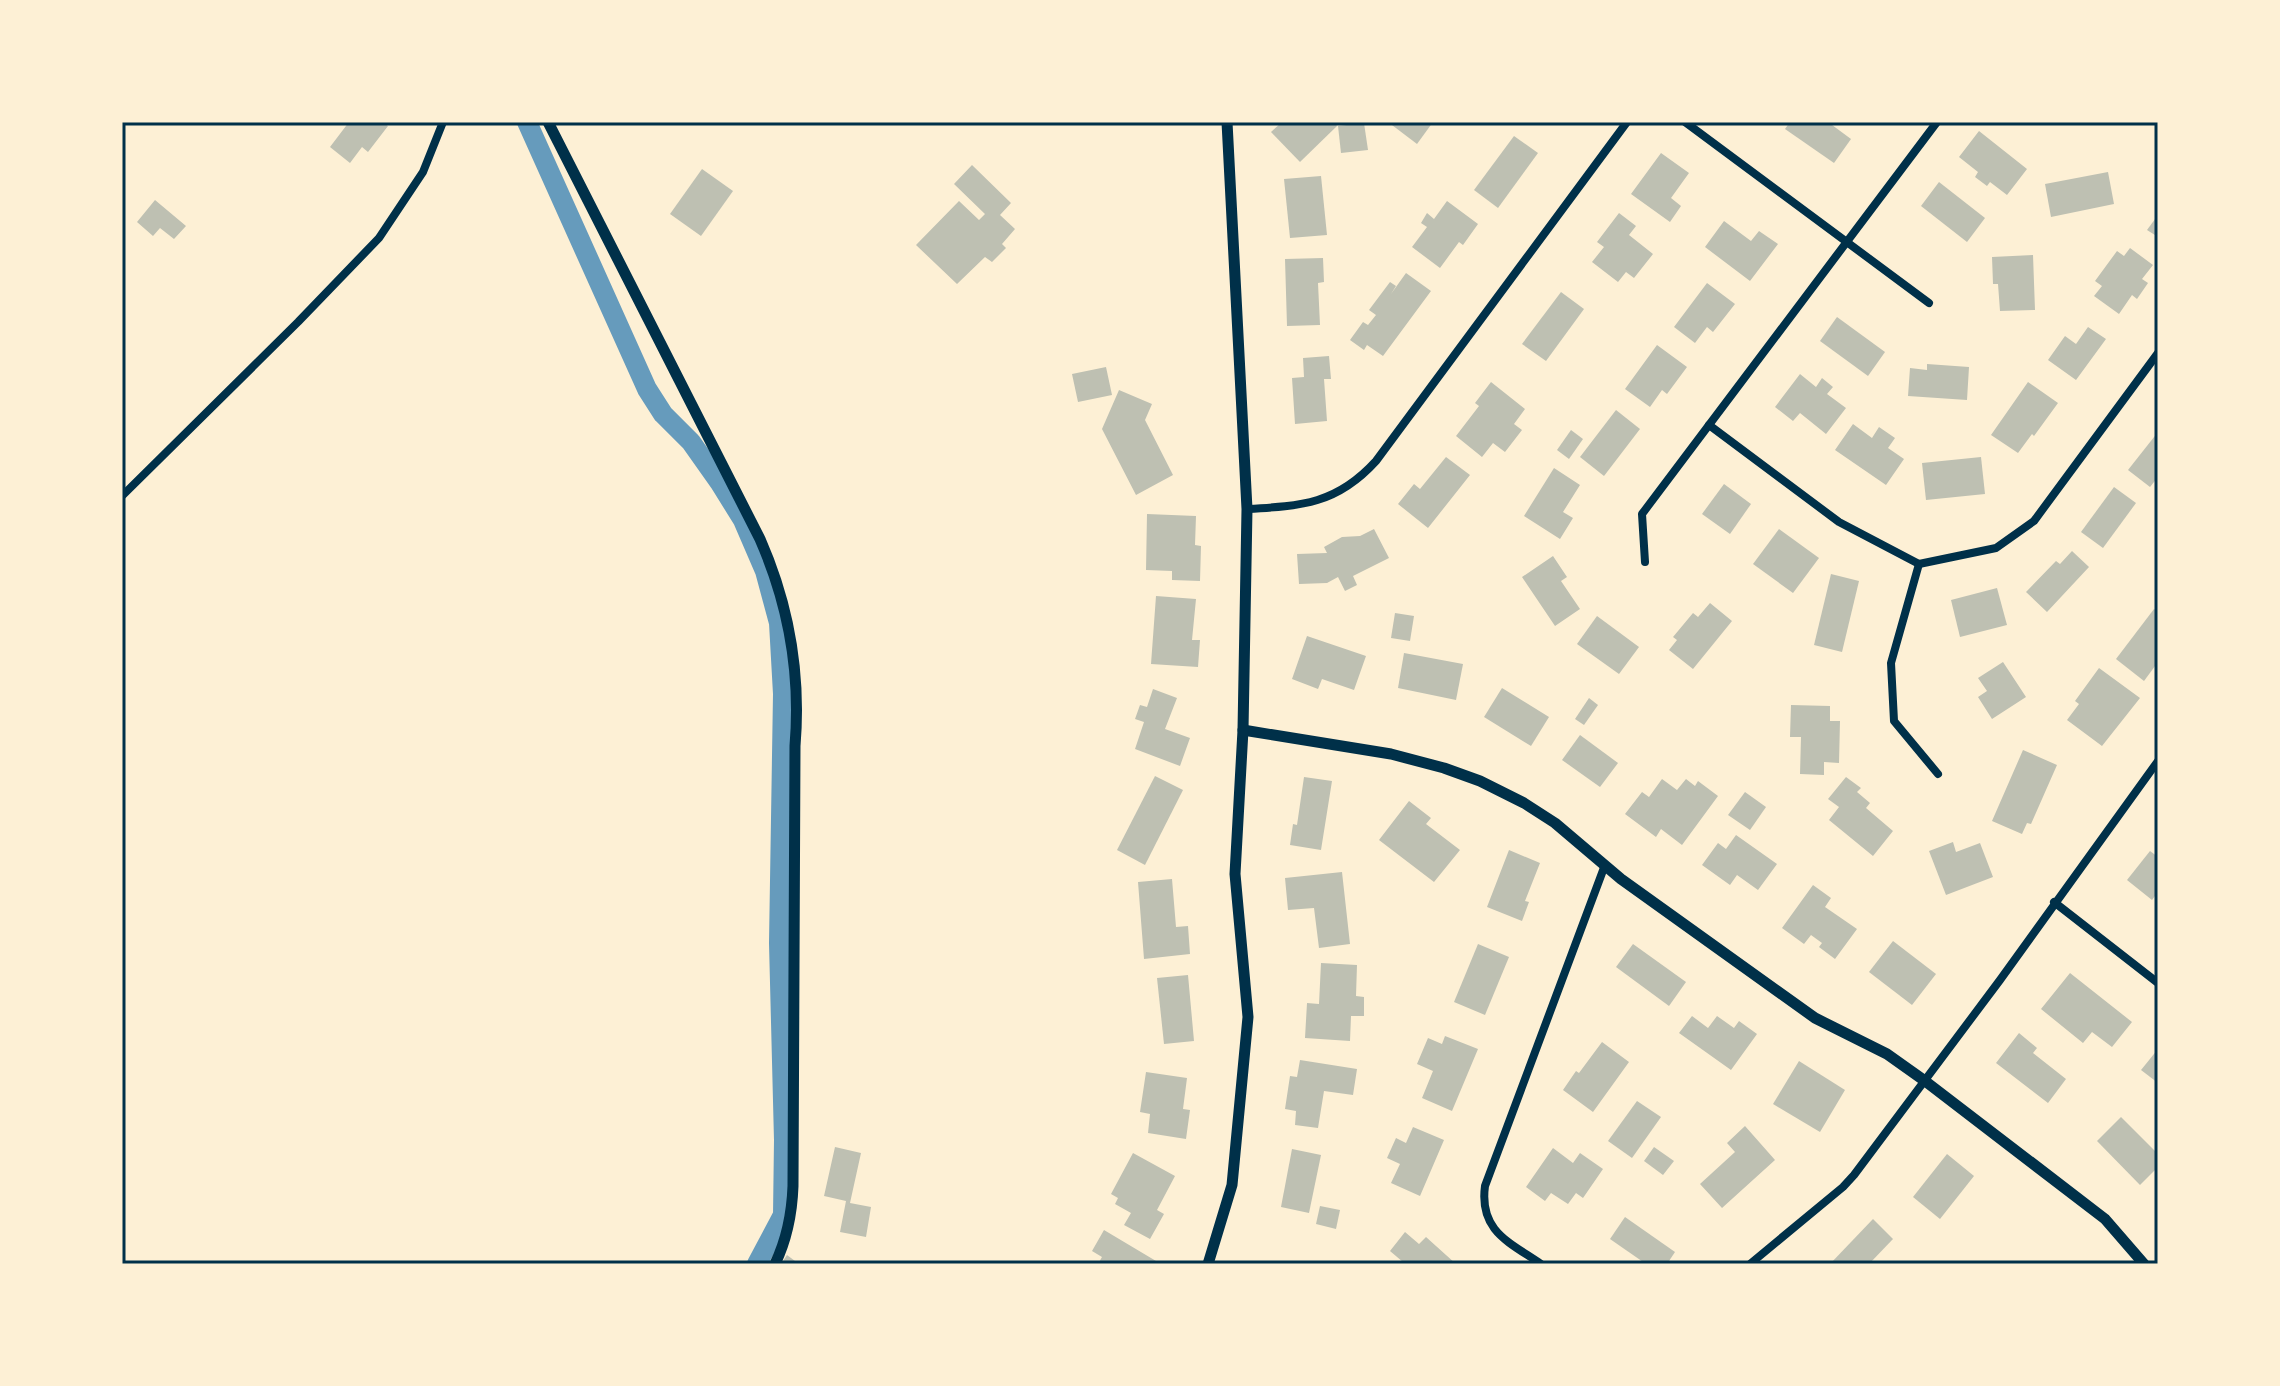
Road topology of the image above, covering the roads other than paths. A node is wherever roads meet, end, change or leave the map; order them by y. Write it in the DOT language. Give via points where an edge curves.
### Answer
graph roads {
  1 [pos="443,122"];
  2 [pos="548,122"];
  3 [pos="1227,122"];
  4 [pos="1627,122"];
  5 [pos="1685,122"];
  6 [pos="1937,122"];
  7 [pos="1846,242"];
  8 [pos="1929,303"];
  9 [pos="2158,353"];
  10 [pos="1709,425"];
  11 [pos="122,496"];
  12 [pos="1247,509"];
  13 [pos="1645,562"];
  14 [pos="1919,564"];
  15 [pos="1243,730"];
  16 [pos="2158,761"];
  17 [pos="1938,774"];
  18 [pos="1605,865"];
  19 [pos="2054,902"];
  20 [pos="2158,983"];
  21 [pos="1925,1081"];
  22 [pos="775,1264"];
  23 [pos="1208,1264"];
  24 [pos="1541,1264"];
  25 [pos="1750,1264"];
  26 [pos="2144,1264"];
  1 -- 11 [label="street" via="423,172 379,238"];
  2 -- 22 [label="street" via="760,539 780,589 792,642 797,724 793,1186 788,1231"];
  3 -- 12 [label="street"];
  4 -- 12 [label="street" via="1365,473 1339,492 1308,504"];
  5 -- 7 [label="street"];
  6 -- 7 [label="street"];
  7 -- 8 [label="street"];
  7 -- 10 [label="street"];
  9 -- 14 [label="street" via="2034,521 1996,548"];
  10 -- 13 [label="street" via="1642,514"];
  10 -- 14 [label="street" via="1839,522"];
  12 -- 15 [label="street"];
  14 -- 17 [label="street" via="1891,663 1894,721"];
  15 -- 18 [label="street" via="1391,754 1480,781 1555,823"];
  15 -- 23 [label="street" via="1235,874 1248,1017 1232,1185"];
  16 -- 19 [label="street"];
  18 -- 21 [label="street" via="1815,1018 1887,1054"];
  18 -- 24 [label="street" via="1485,1186 1487,1218 1499,1236"];
  19 -- 20 [label="street"];
  19 -- 21 [label="street"];
  21 -- 25 [label="street" via="1843,1187"];
  21 -- 26 [label="street" via="2105,1219"];
}
